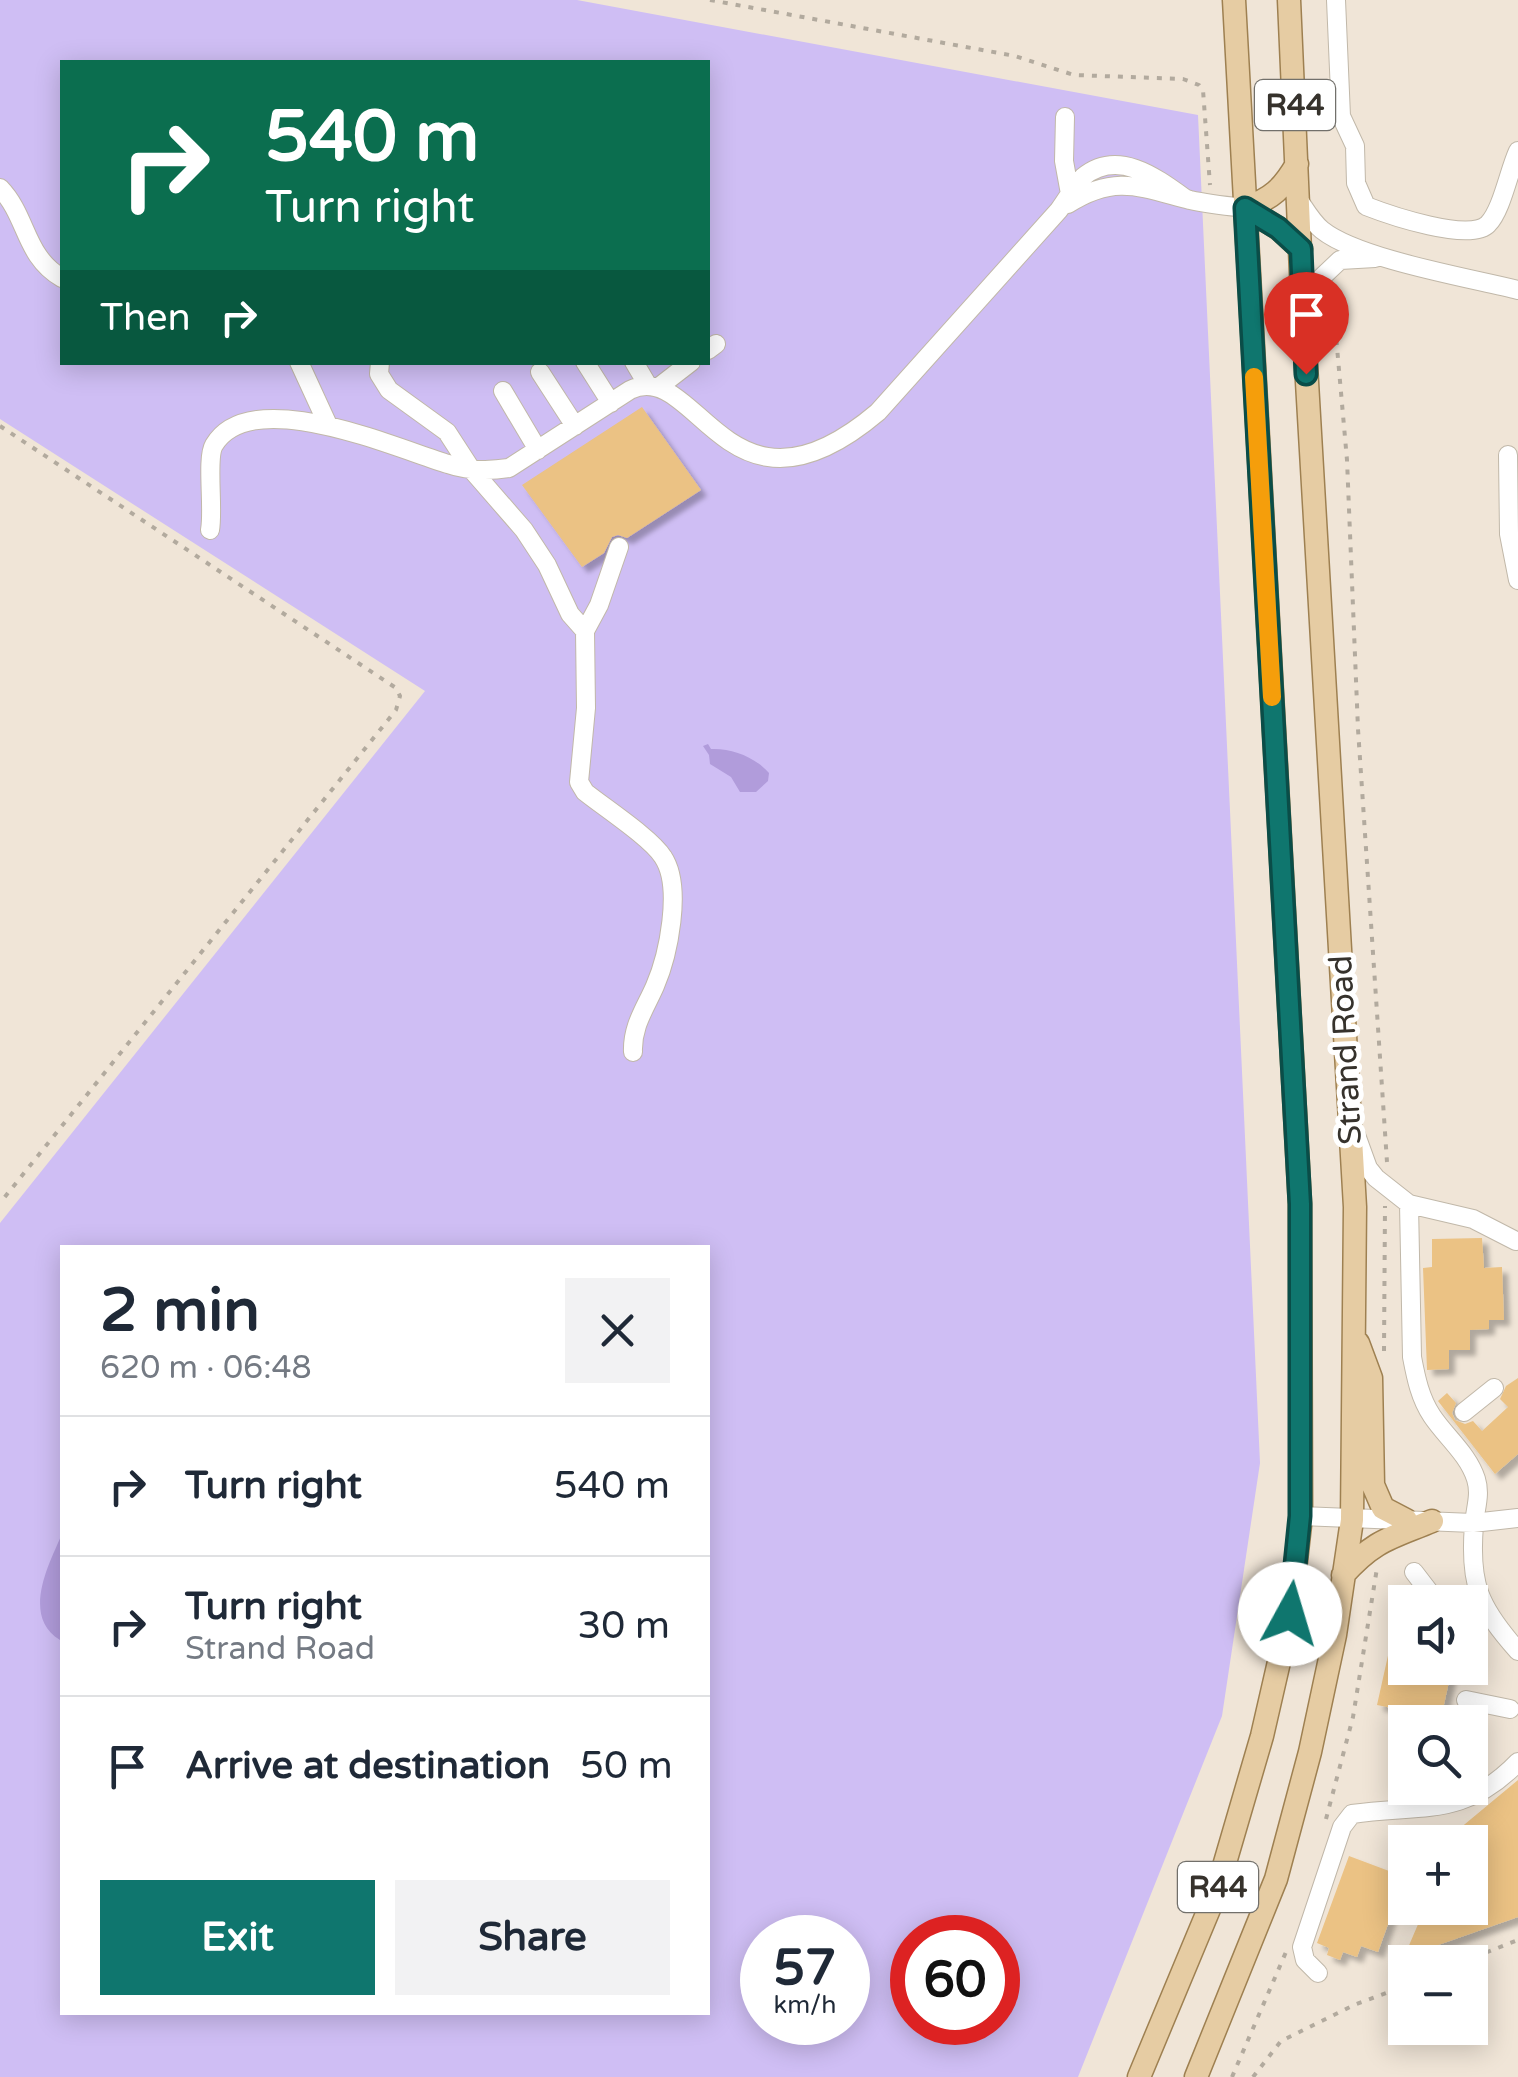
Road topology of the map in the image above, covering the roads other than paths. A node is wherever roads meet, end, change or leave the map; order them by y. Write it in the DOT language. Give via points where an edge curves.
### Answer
graph roads {
  1 [pos="1234,0"];
  2 [pos="1289,0"];
  3 [pos="1336,0"];
  4 [pos="1064,117"];
  5 [pos="1298,162"];
  6 [pos="1515,162"];
  7 [pos="0,188"];
  8 [pos="1298,198"];
  9 [pos="1065,202"];
  10 [pos="1245,208"];
  11 [pos="1301,249"];
  12 [pos="1386,257"];
  13 [pos="60,277"];
  14 [pos="1518,290"];
  15 [pos="1302,296"];
  16 [pos="300,365"];
  17 [pos="379,365"];
  18 [pos="587,365"];
  19 [pos="636,365"];
  20 [pos="686,365"];
  21 [pos="540,372"];
  22 [pos="653,385"];
  23 [pos="503,391"];
  24 [pos="611,403"];
  25 [pos="328,424"];
  26 [pos="576,426"];
  27 [pos="538,450"];
  28 [pos="1508,455"];
  29 [pos="471,469"];
  30 [pos="210,530"];
  31 [pos="619,547"];
  32 [pos="1518,580"];
  33 [pos="584,630"];
  34 [pos="633,1052"];
  35 [pos="1349,1116"];
  36 [pos="1410,1204"];
  37 [pos="1516,1241"];
  38 [pos="1354,1335"];
  39 [pos="1494,1388"];
  40 [pos="1453,1422"];
  41 [pos="1300,1516"];
  42 [pos="1518,1518"];
  43 [pos="1352,1520"];
  44 [pos="1406,1520"];
  45 [pos="1432,1521"];
  46 [pos="1474,1523"];
  47 [pos="1414,1572"];
  48 [pos="1343,1575"];
  49 [pos="1424,1585"];
  50 [pos="1518,1651"];
  51 [pos="1466,1700"];
  52 [pos="1510,1708"];
  53 [pos="1518,1762"];
  54 [pos="1318,1973"];
  55 [pos="1139,2077"];
  56 [pos="1196,2077"];
  1 -- 10 [label="main road, Strand Road / R44"];
  2 -- 5 [label="main road, Strand Road / R44"];
  3 -- 6 [label="street" via="1341,116 1355,146 1356,183 1366,206 1471,233 1490,223"];
  4 -- 9 [label="street"];
  5 -- 8 [label="main road, Strand Road / R44"];
  5 -- 10 [label="main road" via="1268,200"];
  7 -- 13 [label="street" via="40,262"];
  8 -- 11 [label="main road, Strand Road / R44"];
  8 -- 12 [label="street" via="1319,228"];
  9 -- 10 [label="street" via="1108,186 1149,187"];
  9 -- 22 [label="street" via="878,412 830,447 801,458 749,454"];
  10 -- 11 [label="main road"];
  10 -- 41 [label="main road, Strand Road / R44" via="1300,1204"];
  11 -- 15 [label="main road, Strand Road / R44"];
  12 -- 14 [label="street"];
  12 -- 15 [label="street" via="1340,260"];
  15 -- 35 [label="main road, Strand Road / R44"];
  16 -- 25 [label="street"];
  17 -- 29 [label="street" via="389,390 447,432"];
  18 -- 24 [label="street"];
  19 -- 22 [label="street"];
  20 -- 22 [label="street"];
  21 -- 26 [label="street"];
  22 -- 24 [label="street"];
  23 -- 27 [label="street"];
  24 -- 26 [label="street"];
  25 -- 29 [label="street"];
  25 -- 30 [label="street" via="274,419 222,436 210,457"];
  26 -- 27 [label="street"];
  27 -- 29 [label="street" via="509,468"];
  28 -- 32 [label="street"];
  29 -- 33 [label="street" via="524,530"];
  31 -- 33 [label="street" via="600,605"];
  33 -- 34 [label="street" via="579,782 660,852 670,877 667,945 633,1030"];
  35 -- 36 [label="street" via="1368,1168"];
  35 -- 38 [label="main road, Strand Road / R44"];
  36 -- 37 [label="street" via="1473,1219"];
  36 -- 40 [label="street" via="1412,1358 1424,1400"];
  38 -- 43 [label="main road, Strand Road / R44"];
  38 -- 44 [label="main road" via="1372,1378 1372,1486 1383,1508"];
  39 -- 40 [label="street"];
  40 -- 46 [label="street" via="1478,1482"];
  41 -- 43 [label="street"];
  41 -- 55 [label="main road, Strand Road / R44" via="1290,1614 1262,1736 1217,1890"];
  42 -- 46 [label="street"];
  43 -- 44 [label="street"];
  43 -- 48 [label="main road, Strand Road / R44"];
  44 -- 45 [label="street"];
  45 -- 46 [label="street"];
  45 -- 48 [label="main road" via="1382,1539"];
  46 -- 50 [label="street" via="1482,1605"];
  47 -- 49 [label="street"];
  48 -- 56 [label="main road, Strand Road / R44" via="1310,1752 1276,1879"];
  51 -- 52 [label="street"];
  53 -- 54 [label="street" via="1488,1789 1444,1807 1352,1814 1302,1948"];
}
